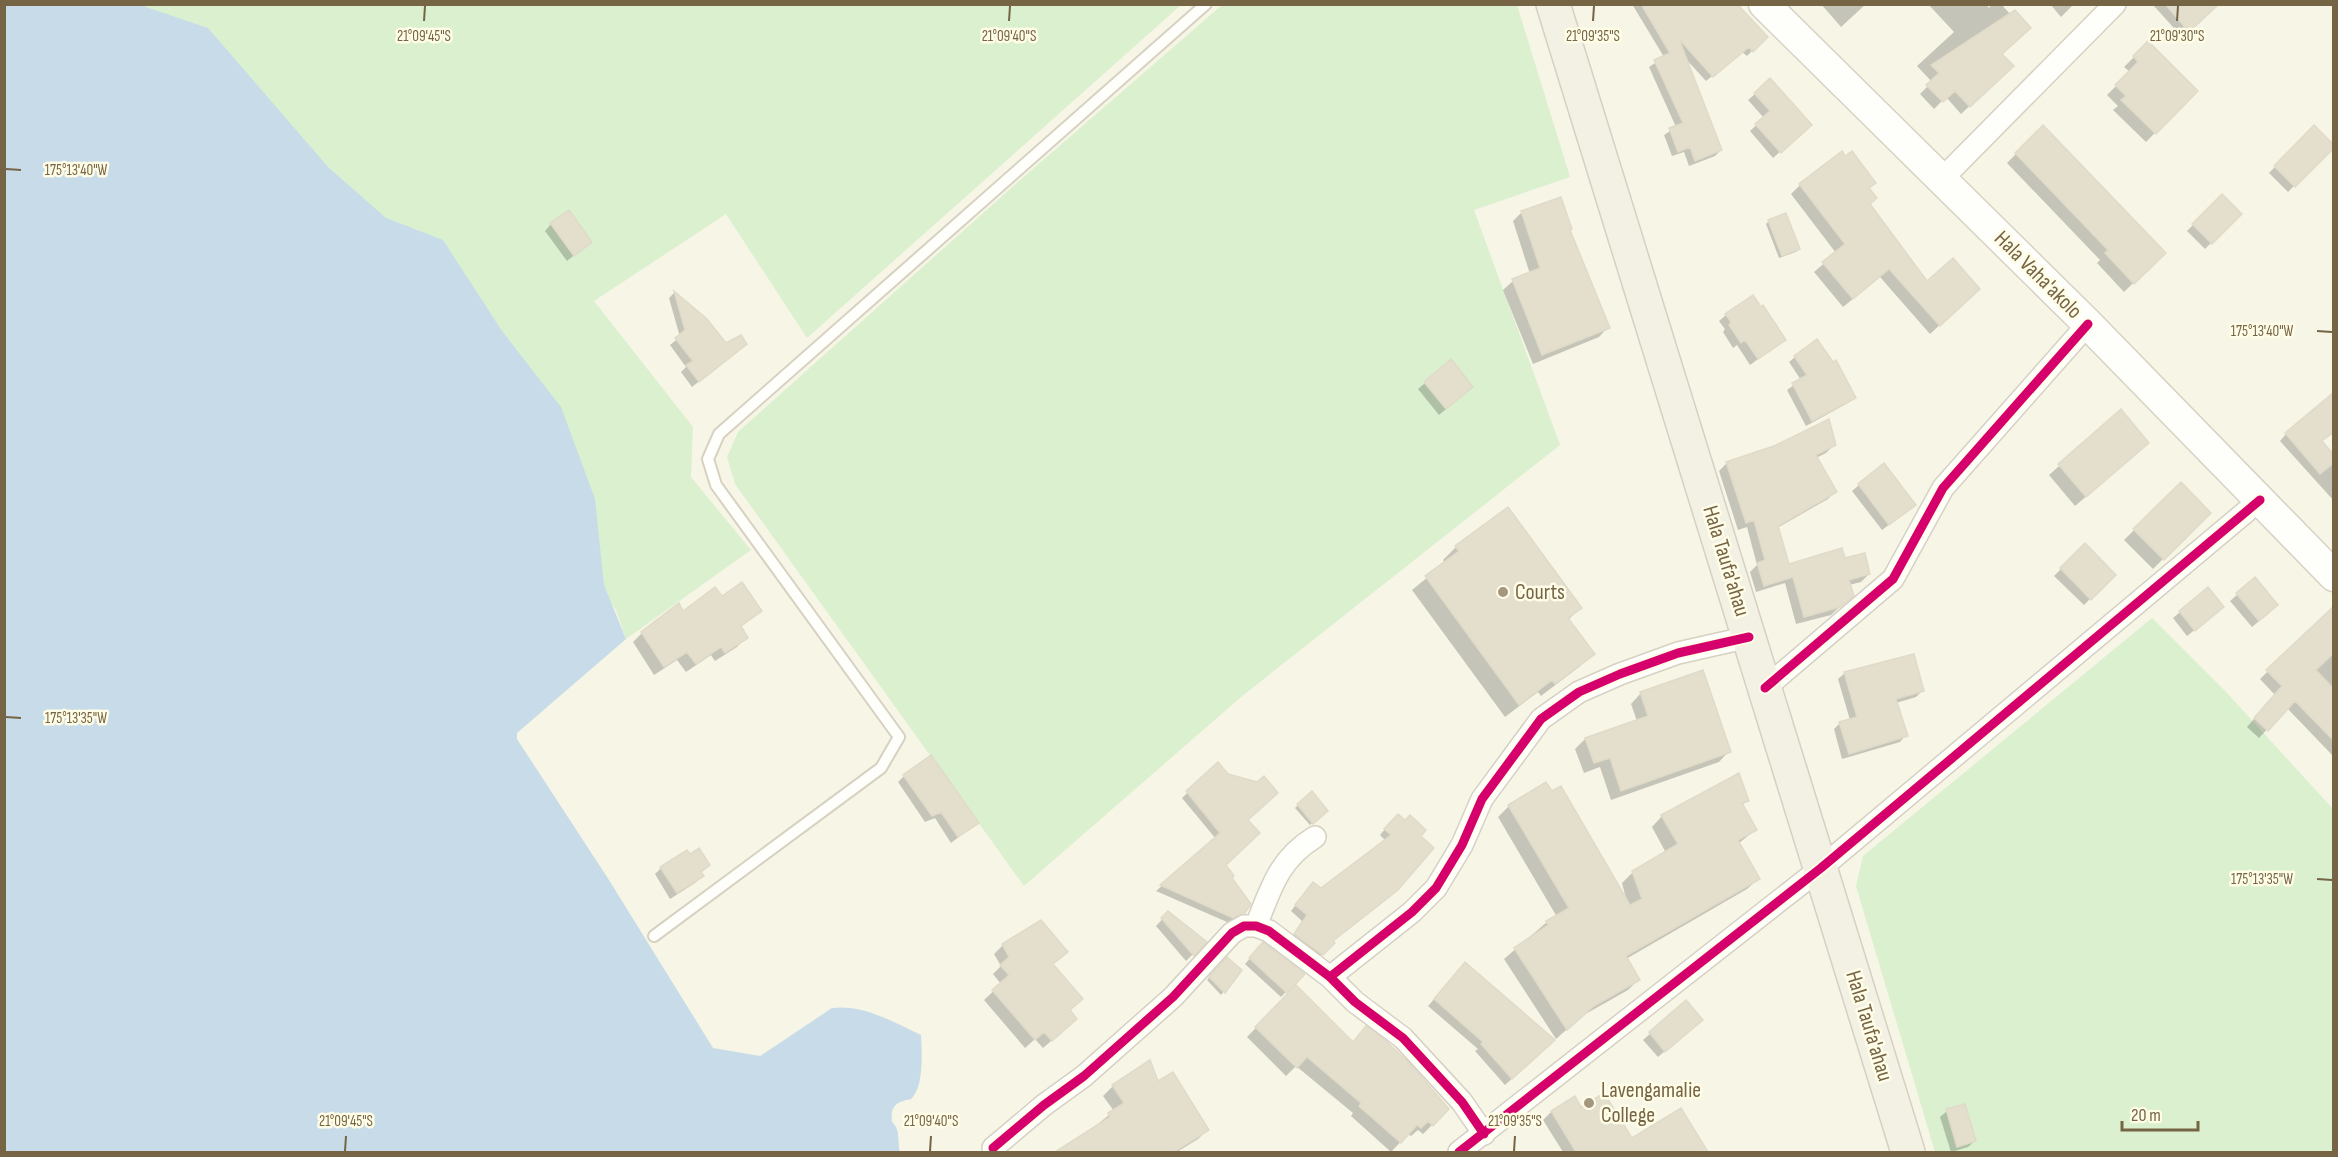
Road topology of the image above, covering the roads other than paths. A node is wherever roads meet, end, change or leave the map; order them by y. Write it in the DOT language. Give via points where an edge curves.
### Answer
graph roads {
  1 [pos="1206,4"];
  2 [pos="1553,4"];
  3 [pos="2115,4"];
  4 [pos="1770,6"];
  5 [pos="1941,180"];
  6 [pos="2088,324"];
  7 [pos="2260,500"];
  8 [pos="2334,576"];
  9 [pos="1749,637"];
  10 [pos="1765,688"];
  11 [pos="1315,837"];
  12 [pos="1821,868"];
  13 [pos="1256,926"];
  14 [pos="654,936"];
  15 [pos="1330,977"];
  16 [pos="1484,1134"];
  17 [pos="993,1148"];
  18 [pos="1459,1152"];
  19 [pos="1908,1152"];
  1 -- 14 [label="lane" via="718,434 708,459 716,485 899,737 881,768"];
  2 -- 9 [label="main road, Hala Taufa'ahau"];
  3 -- 5 [label="street"];
  4 -- 5 [label="main road, Hala Vaha'akolo"];
  5 -- 6 [label="main road, Hala Vaha'akolo"];
  6 -- 7 [label="main road, Hala Vaha'akolo"];
  6 -- 10 [label="street" via="1943,488 1893,579"];
  7 -- 8 [label="main road, Hala Vaha'akolo"];
  7 -- 12 [label="street"];
  9 -- 10 [label="main road, Hala Taufa'ahau"];
  9 -- 15 [label="street" via="1678,653 1620,674 1579,692 1540,719 1482,799 1462,845 1436,888"];
  10 -- 12 [label="main road, Hala Taufa'ahau"];
  11 -- 13 [label="street" via="1281,867"];
  12 -- 16 [label="street"];
  12 -- 19 [label="main road, Hala Taufa'ahau"];
  13 -- 15 [label="street" via="1269,931"];
  13 -- 17 [label="street" via="1244,926 1232,933 1173,997 1084,1076"];
  15 -- 16 [label="street" via="1355,1002 1403,1038 1462,1102"];
  16 -- 18 [label="street"];
}
